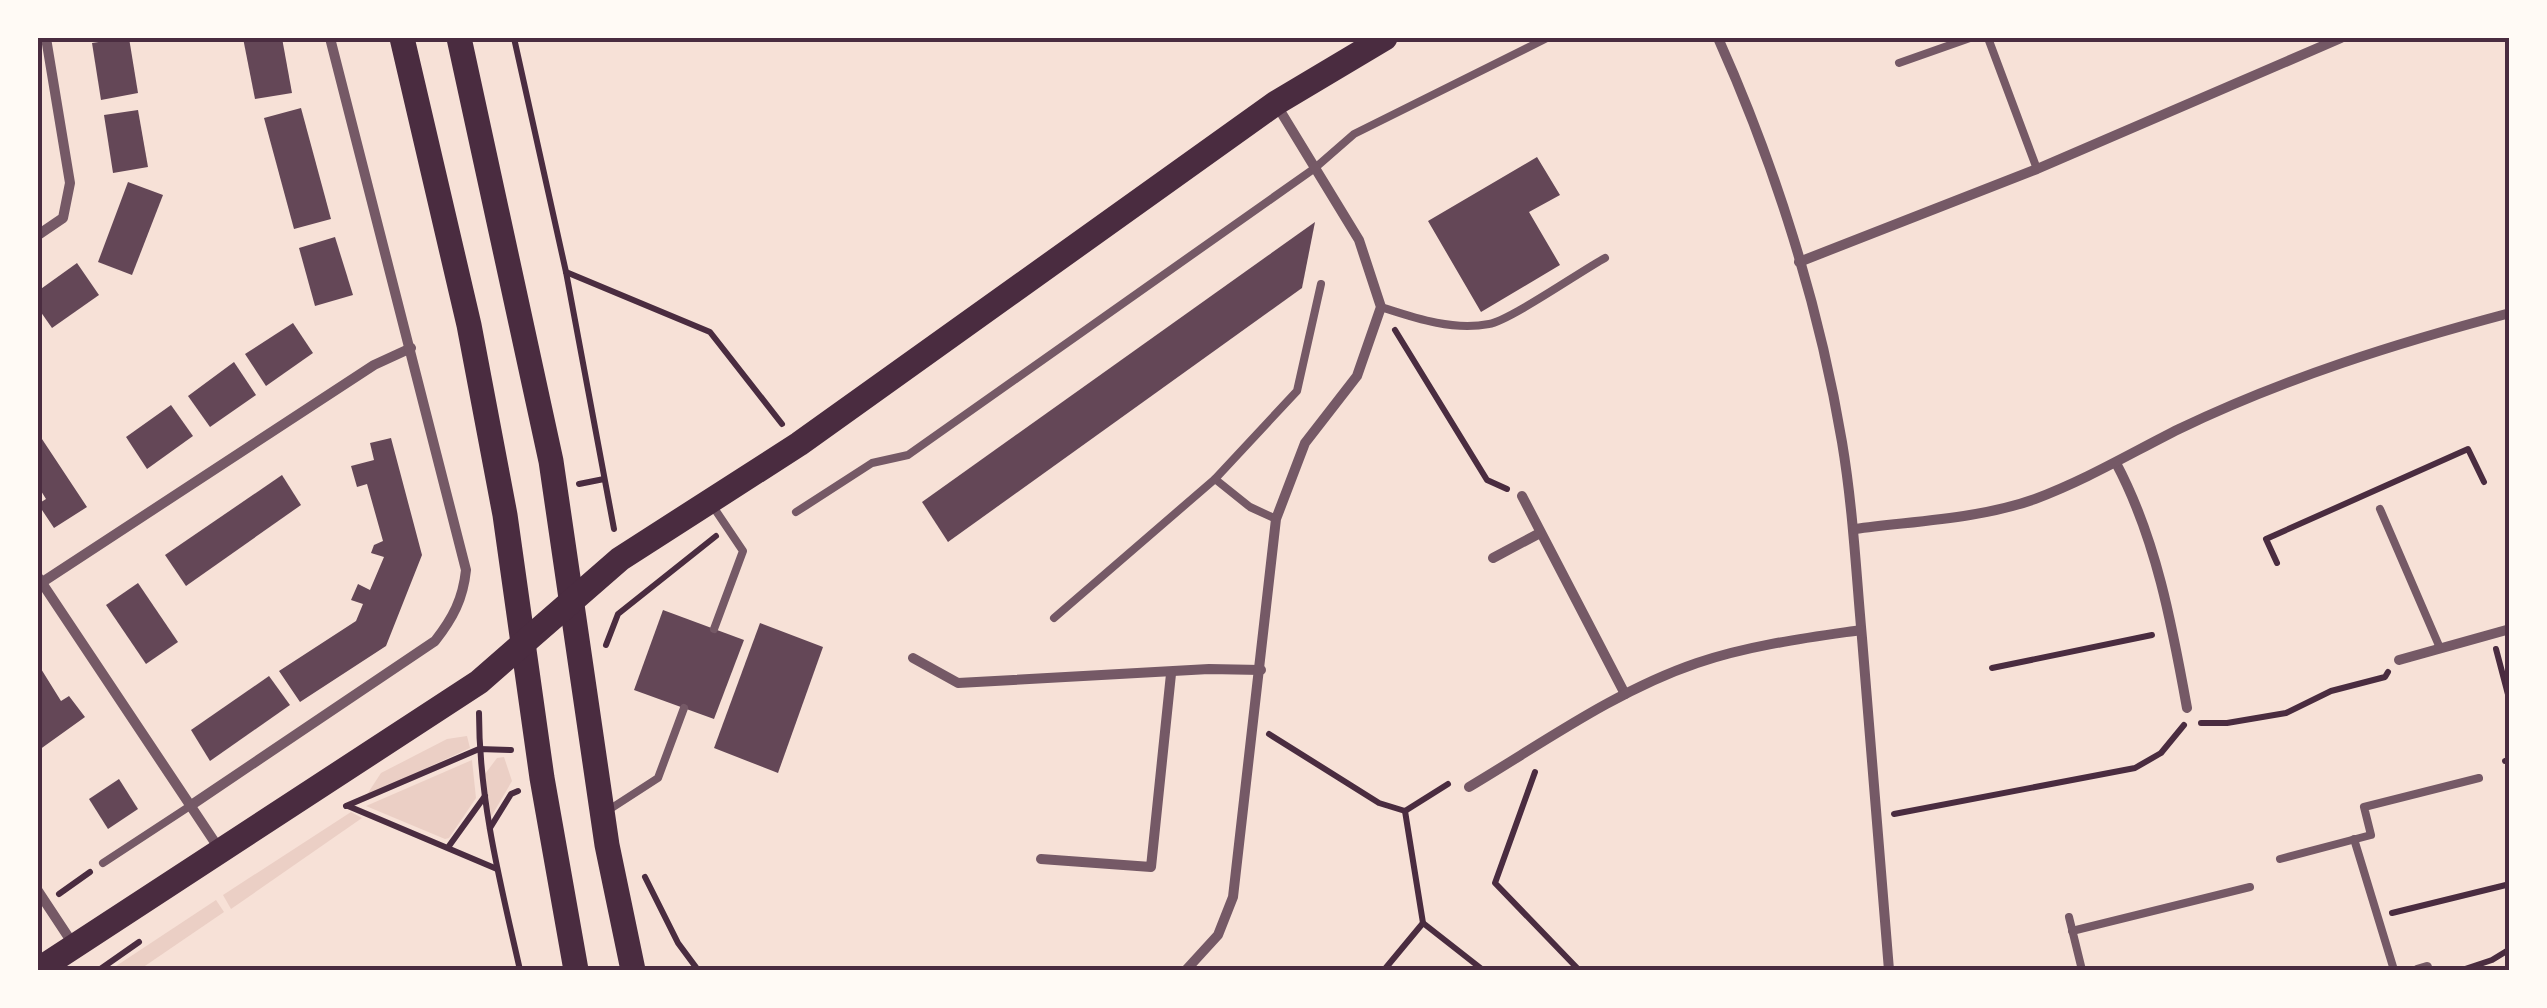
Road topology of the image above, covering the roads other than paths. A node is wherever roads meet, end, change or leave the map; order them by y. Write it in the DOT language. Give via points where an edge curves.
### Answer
graph roads {
  1 [pos="46,38"];
  2 [pos="330,38"];
  3 [pos="402,38"];
  4 [pos="459,38"];
  5 [pos="1385,38"];
  6 [pos="1547,38"];
  7 [pos="1718,38"];
  8 [pos="1970,38"];
  9 [pos="1988,38"];
  10 [pos="2341,38"];
  11 [pos="1899,63"];
  12 [pos="1276,103"];
  13 [pos="1314,168"];
  14 [pos="2036,169"];
  15 [pos="38,235"];
  16 [pos="1604,258"];
  17 [pos="1798,262"];
  18 [pos="1321,284"];
  19 [pos="1381,307"];
  20 [pos="2510,312"];
  21 [pos="411,348"];
  22 [pos="2116,464"];
  23 [pos="1215,479"];
  24 [pos="1522,496"];
  25 [pos="710,502"];
  26 [pos="2380,508"];
  27 [pos="796,512"];
  28 [pos="1276,519"];
  29 [pos="1855,529"];
  30 [pos="1540,533"];
  31 [pos="1493,558"];
  32 [pos="40,580"];
  33 [pos="572,600"];
  34 [pos="1054,618"];
  35 [pos="714,628"];
  36 [pos="2510,629"];
  37 [pos="1862,630"];
  38 [pos="522,644"];
  39 [pos="2440,648"];
  40 [pos="913,658"];
  41 [pos="2399,660"];
  42 [pos="1261,670"];
  43 [pos="1171,674"];
  44 [pos="1625,694"];
  45 [pos="684,708"];
  46 [pos="2188,708"];
  47 [pos="2480,778"];
  48 [pos="1469,788"];
  49 [pos="190,806"];
  50 [pos="604,814"];
  51 [pos="2354,839"];
  52 [pos="220,851"];
  53 [pos="1042,858"];
  54 [pos="2280,859"];
  55 [pos="103,863"];
  56 [pos="2250,886"];
  57 [pos="38,892"];
  58 [pos="2069,917"];
  59 [pos="2072,931"];
  60 [pos="75,946"];
  61 [pos="38,970"];
  62 [pos="576,970"];
  63 [pos="633,970"];
  64 [pos="1186,970"];
  65 [pos="1889,970"];
  66 [pos="2082,970"];
  67 [pos="2394,970"];
  1 -- 15 [label="street" via="70,183 63,218"];
  2 -- 21 [label="street"];
  3 -- 38 [label="main road" via="469,324"];
  4 -- 33 [label="main road" via="551,461"];
  5 -- 12 [label="main road"];
  6 -- 13 [label="lane" via="1354,134"];
  7 -- 17 [label="street"];
  8 -- 11 [label="lane"];
  9 -- 14 [label="lane"];
  10 -- 14 [label="street"];
  12 -- 13 [label="street"];
  12 -- 25 [label="main road"];
  13 -- 19 [label="street" via="1360,240"];
  13 -- 27 [label="lane" via="908,456 872,463"];
  14 -- 17 [label="street"];
  16 -- 19 [label="lane" via="1492,324 1454,326"];
  17 -- 29 [label="street" via="1830,378"];
  18 -- 23 [label="lane" via="1297,391"];
  19 -- 28 [label="street" via="1356,376 1304,443"];
  20 -- 22 [label="street" via="2377,349 2180,429"];
  21 -- 32 [label="street" via="374,364"];
  21 -- 49 [label="street" via="466,570 458,610 435,641"];
  22 -- 29 [label="street" via="2033,500"];
  22 -- 46 [label="street" via="2136,500"];
  23 -- 28 [label="lane"];
  23 -- 34 [label="lane"];
  24 -- 30 [label="street"];
  25 -- 33 [label="main road" via="620,558"];
  25 -- 35 [label="lane" via="743,551"];
  26 -- 39 [label="lane"];
  28 -- 42 [label="street"];
  29 -- 37 [label="street"];
  30 -- 31 [label="street"];
  30 -- 44 [label="street"];
  32 -- 49 [label="street"];
  33 -- 38 [label="main road"];
  33 -- 50 [label="main road"];
  36 -- 39 [label="street"];
  37 -- 44 [label="street" via="1744,650"];
  37 -- 65 [label="street"];
  38 -- 52 [label="main road" via="480,682"];
  38 -- 62 [label="main road"];
  39 -- 41 [label="street"];
  40 -- 43 [label="street" via="958,684"];
  42 -- 43 [label="street"];
  42 -- 64 [label="street" via="1233,897 1218,935"];
  43 -- 53 [label="street" via="1151,868"];
  44 -- 48 [label="street"];
  45 -- 50 [label="lane" via="658,778"];
  47 -- 51 [label="lane" via="2364,807 2370,834"];
  49 -- 52 [label="street"];
  49 -- 55 [label="lane"];
  50 -- 63 [label="main road"];
  51 -- 54 [label="lane"];
  51 -- 67 [label="lane"];
  52 -- 60 [label="main road"];
  56 -- 59 [label="lane"];
  57 -- 60 [label="street"];
  58 -- 59 [label="lane"];
  59 -- 66 [label="lane"];
  60 -- 61 [label="main road"];
}
